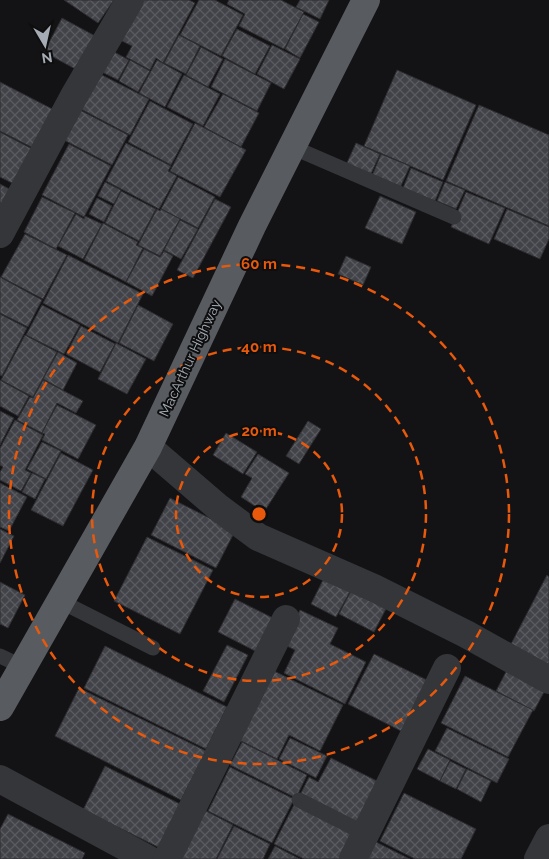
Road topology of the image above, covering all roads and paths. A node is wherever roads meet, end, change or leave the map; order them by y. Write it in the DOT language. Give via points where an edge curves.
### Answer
graph roads {
  1 [pos="130,0"];
  2 [pos="366,0"];
  3 [pos="292,147"];
  4 [pos="454,218"];
  5 [pos="0,234"];
  6 [pos="148,447"];
  7 [pos="60,601"];
  8 [pos="286,619"];
  9 [pos="154,648"];
  10 [pos="11,662"];
  11 [pos="447,668"];
  12 [pos="549,680"];
  13 [pos="0,707"];
  14 [pos="0,779"];
  15 [pos="299,800"];
  16 [pos="366,834"];
  17 [pos="549,838"];
  18 [pos="148,859"];
  19 [pos="167,859"];
  20 [pos="353,859"];
  21 [pos="538,859"];
  1 -- 5 [label="street"];
  2 -- 3 [label="highway, MacArthur Highway"];
  3 -- 4 [label="lane"];
  3 -- 6 [label="highway, MacArthur Highway"];
  6 -- 7 [label="highway, MacArthur Highway"];
  6 -- 12 [label="street" via="258,537 382,592"];
  7 -- 9 [label="lane"];
  7 -- 10 [label="highway, MacArthur Highway"];
  8 -- 19 [label="street"];
  10 -- 13 [label="highway, MacArthur Highway"];
  11 -- 16 [label="street"];
  14 -- 18 [label="street"];
  15 -- 16 [label="lane"];
  16 -- 20 [label="street"];
  17 -- 21 [label="street"];
}
